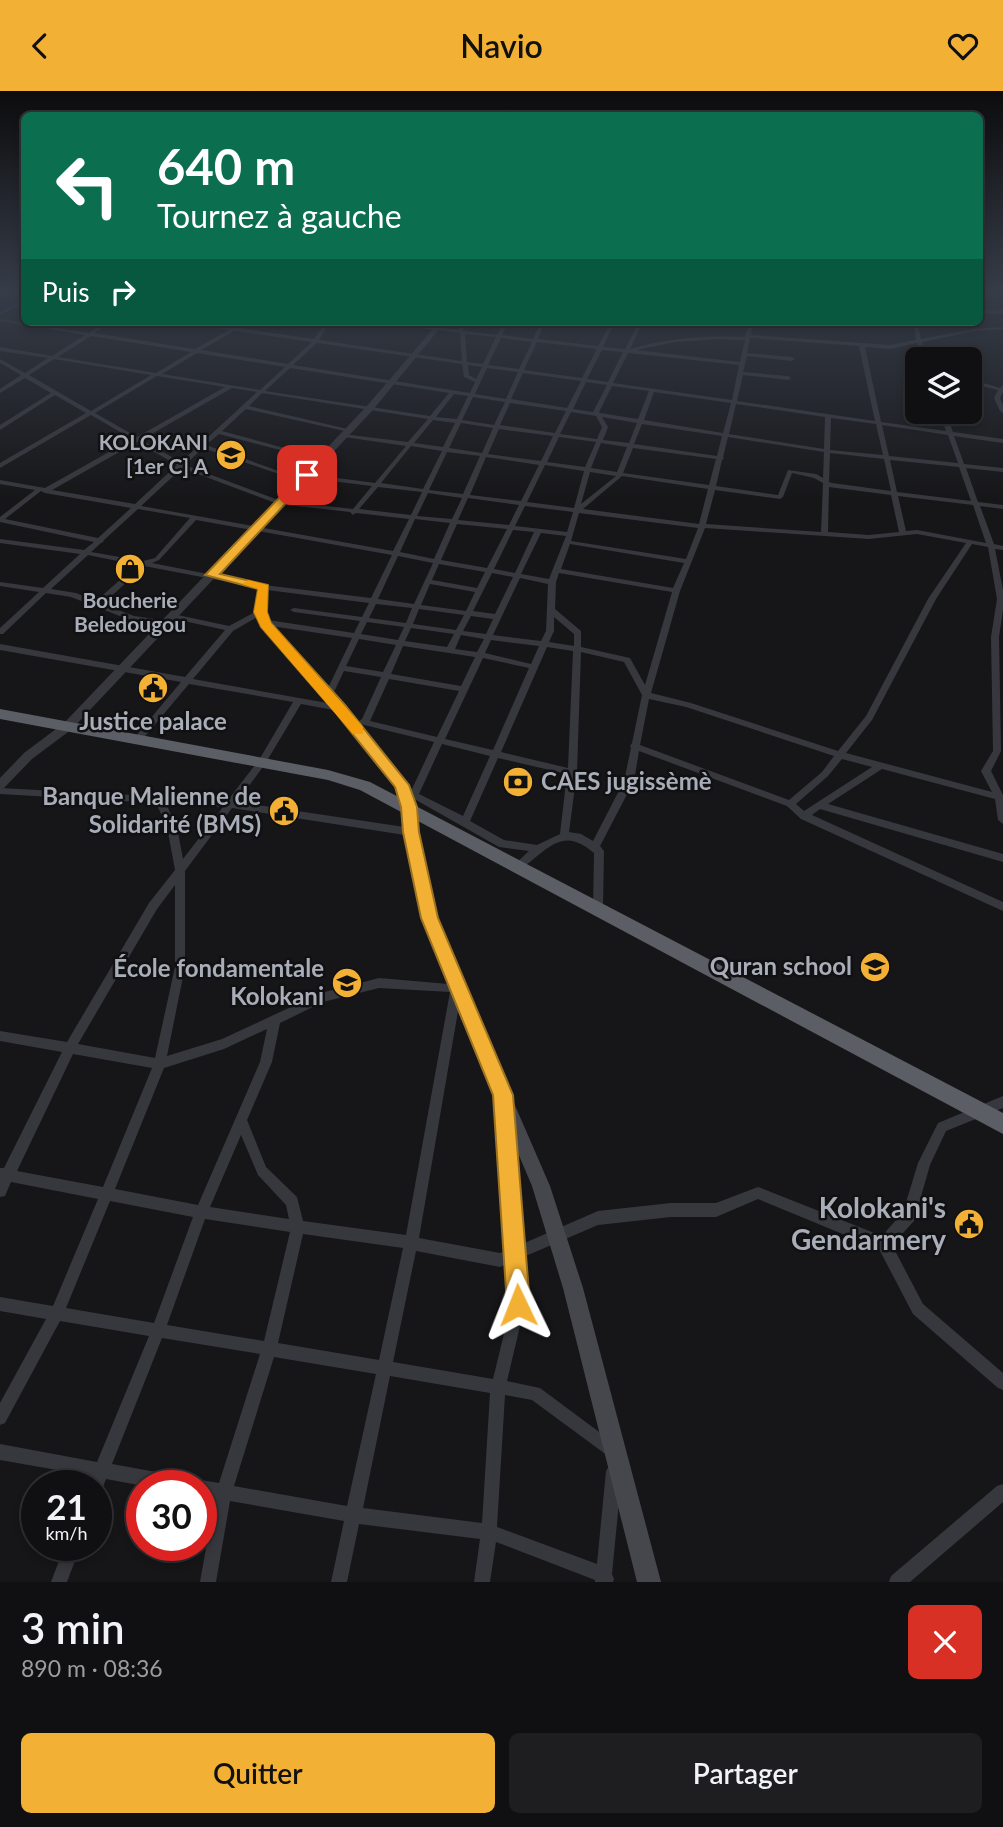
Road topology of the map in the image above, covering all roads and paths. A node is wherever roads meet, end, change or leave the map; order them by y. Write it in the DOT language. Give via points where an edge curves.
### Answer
graph roads {
  1 [pos="0,361"];
  2 [pos="50,361"];
  3 [pos="70,361"];
  4 [pos="182,361"];
  5 [pos="246,361"];
  6 [pos="296,361"];
  7 [pos="409,361"];
  8 [pos="448,361"];
  9 [pos="488,361"];
  10 [pos="525,361"];
  11 [pos="593,361"];
  12 [pos="622,361"];
  13 [pos="689,361"];
  14 [pos="744,361"];
  15 [pos="865,361"];
  16 [pos="466,363"];
  17 [pos="485,366"];
  18 [pos="289,367"];
  19 [pos="742,369"];
  20 [pos="520,372"];
  21 [pos="25,375"];
  22 [pos="157,375"];
  23 [pos="788,378"];
  24 [pos="477,381"];
  25 [pos="583,381"];
  26 [pos="391,383"];
  27 [pos="609,384"];
  28 [pos="982,384"];
  29 [pos="230,387"];
  30 [pos="1001,388"];
  31 [pos="0,391"];
  32 [pos="652,391"];
  33 [pos="56,392"];
  34 [pos="261,392"];
  35 [pos="453,392"];
  36 [pos="470,395"];
  37 [pos="507,400"];
  38 [pos="734,404"];
  39 [pos="245,407"];
  40 [pos="369,409"];
  41 [pos="569,410"];
  42 [pos="1003,411"];
  43 [pos="93,413"];
  44 [pos="598,415"];
  45 [pos="828,417"];
  46 [pos="431,418"];
  47 [pos="457,421"];
  48 [pos="641,421"];
  49 [pos="880,424"];
  50 [pos="947,424"];
  51 [pos="495,426"];
  52 [pos="0,428"];
  53 [pos="218,432"];
  54 [pos="346,433"];
  55 [pos="557,433"];
  56 [pos="727,433"];
  57 [pos="950,433"];
  58 [pos="132,439"];
  59 [pos="599,439"];
  60 [pos="1003,441"];
  61 [pos="408,443"];
  62 [pos="631,444"];
  63 [pos="203,446"];
  64 [pos="444,448"];
  65 [pos="826,450"];
  66 [pos="482,454"];
  67 [pos="887,457"];
  68 [pos="721,458"];
  69 [pos="322,459"];
  70 [pos="543,463"];
  71 [pos="181,465"];
  72 [pos="962,465"];
  73 [pos="0,466"];
  74 [pos="1003,470"];
  75 [pos="587,471"];
  76 [pos="619,476"];
  77 [pos="304,478"];
  78 [pos="824,481"];
  79 [pos="0,482"];
  80 [pos="379,485"];
  81 [pos="713,487"];
  82 [pos="42,490"];
  83 [pos="426,491"];
  84 [pos="894,493"];
  85 [pos="466,495"];
  86 [pos="280,503"];
  87 [pos="975,503"];
  88 [pos="524,504"];
  89 [pos="1003,507"];
  90 [pos="135,508"];
  91 [pos="577,510"];
  92 [pos="353,513"];
  93 [pos="194,519"];
  94 [pos="411,519"];
  95 [pos="0,520"];
  96 [pos="455,523"];
  97 [pos="701,526"];
  98 [pos="511,528"];
  99 [pos="254,531"];
  100 [pos="538,531"];
  101 [pos="904,533"];
  102 [pos="824,535"];
  103 [pos="569,538"];
  104 [pos="0,541"];
  105 [pos="101,541"];
  106 [pos="970,542"];
  107 [pos="991,546"];
  108 [pos="1003,548"];
  109 [pos="88,553"];
  110 [pos="396,554"];
  111 [pos="438,561"];
  112 [pos="688,561"];
  113 [pos="147,564"];
  114 [pos="490,570"];
  115 [pos="556,570"];
  116 [pos="211,575"];
  117 [pos="517,575"];
  118 [pos="429,582"];
  119 [pos="552,582"];
  120 [pos="0,584"];
  121 [pos="264,587"];
  122 [pos="47,591"];
  123 [pos="480,591"];
  124 [pos="676,591"];
  125 [pos="374,601"];
  126 [pos="98,604"];
  127 [pos="418,606"];
  128 [pos="294,610"];
  129 [pos="551,610"];
  130 [pos="261,612"];
  131 [pos="469,612"];
  132 [pos="498,617"];
  133 [pos="169,619"];
  134 [pos="365,620"];
  135 [pos="264,622"];
  136 [pos="408,626"];
  137 [pos="230,629"];
  138 [pos="0,632"];
  139 [pos="458,633"];
  140 [pos="358,636"];
  141 [pos="489,637"];
  142 [pos="401,643"];
  143 [pos="544,644"];
  144 [pos="0,647"];
  145 [pos="578,649"];
  146 [pos="450,650"];
  147 [pos="480,655"];
  148 [pos="535,667"];
  149 [pos="342,668"];
  150 [pos="122,669"];
  151 [pos="385,678"];
  152 [pos="189,681"];
  153 [pos="465,689"];
  154 [pos="646,695"];
  155 [pos="328,696"];
  156 [pos="298,701"];
  157 [pos="340,708"];
  158 [pos="0,714"];
  159 [pos="349,719"];
  160 [pos="365,723"];
  161 [pos="68,726"];
  162 [pos="138,739"];
  163 [pos="442,741"];
  164 [pos="634,747"];
  165 [pos="497,754"];
  166 [pos="840,755"];
  167 [pos="262,762"];
  168 [pos="880,766"];
  169 [pos="572,772"];
  170 [pos="0,785"];
  171 [pos="0,791"];
  172 [pos="1001,797"];
  173 [pos="159,800"];
  174 [pos="412,801"];
  175 [pos="228,804"];
  176 [pos="790,804"];
  177 [pos="819,805"];
  178 [pos="804,817"];
  179 [pos="1003,820"];
  180 [pos="466,822"];
  181 [pos="411,832"];
  182 [pos="564,837"];
  183 [pos="595,847"];
  184 [pos="539,849"];
  185 [pos="1003,858"];
  186 [pos="519,865"];
  187 [pos="180,870"];
  188 [pos="598,907"];
  189 [pos="1003,907"];
  190 [pos="456,988"];
  191 [pos="275,1020"];
  192 [pos="0,1036"];
  193 [pos="71,1047"];
  194 [pos="160,1064"];
  195 [pos="503,1095"];
  196 [pos="1003,1102"];
  197 [pos="982,1113"];
  198 [pos="241,1120"];
  199 [pos="1003,1124"];
  200 [pos="4,1174"];
  201 [pos="0,1191"];
  202 [pos="106,1194"];
  203 [pos="201,1212"];
  204 [pos="298,1227"];
  205 [pos="556,1236"];
  206 [pos="412,1243"];
  207 [pos="884,1244"];
  208 [pos="516,1253"];
  209 [pos="0,1304"];
  210 [pos="57,1313"];
  211 [pos="158,1331"];
  212 [pos="269,1350"];
  213 [pos="384,1370"];
  214 [pos="1003,1383"];
  215 [pos="498,1388"];
  216 [pos="0,1418"];
  217 [pos="0,1452"];
  218 [pos="616,1454"];
  219 [pos="101,1470"];
  220 [pos="217,1491"];
  221 [pos="224,1492"];
  222 [pos="1003,1492"];
  223 [pos="354,1515"];
  224 [pos="489,1532"];
  225 [pos="67,1561"];
  226 [pos="604,1579"];
  227 [pos="59,1582"];
  228 [pos="208,1582"];
  229 [pos="339,1582"];
  230 [pos="482,1582"];
  231 [pos="649,1582"];
  232 [pos="897,1582"];
  1 -- 21 [label="street"];
  2 -- 21 [label="street"];
  3 -- 22 [label="street"];
  4 -- 22 [label="street"];
  5 -- 18 [label="street"];
  6 -- 18 [label="street"];
  7 -- 26 [label="street"];
  8 -- 16 [label="street"];
  9 -- 17 [label="street"];
  10 -- 20 [label="street"];
  11 -- 25 [label="street"];
  12 -- 27 [label="street"];
  13 -- 19 [label="street"];
  14 -- 19 [label="street"];
  15 -- 49 [label="street"];
  16 -- 17 [label="street"];
  16 -- 24 [label="street" via="466,376"];
  17 -- 20 [label="street"];
  17 -- 24 [label="street"];
  18 -- 26 [label="street"];
  18 -- 34 [label="street"];
  19 -- 23 [label="street"];
  19 -- 38 [label="street"];
  20 -- 25 [label="street"];
  20 -- 37 [label="street"];
  21 -- 31 [label="street"];
  21 -- 33 [label="street"];
  22 -- 29 [label="street"];
  22 -- 43 [label="street"];
  24 -- 36 [label="street"];
  25 -- 27 [label="street"];
  25 -- 41 [label="street"];
  26 -- 35 [label="street"];
  26 -- 40 [label="street"];
  27 -- 32 [label="street"];
  27 -- 44 [label="street"];
  28 -- 30 [label="street"];
  29 -- 34 [label="street"];
  29 -- 58 [label="street"];
  30 -- 42 [label="street" via="997,398"];
  32 -- 38 [label="street"];
  32 -- 48 [label="street"];
  33 -- 43 [label="street"];
  33 -- 52 [label="street"];
  34 -- 39 [label="street"];
  34 -- 40 [label="street"];
  35 -- 36 [label="street"];
  35 -- 46 [label="street"];
  36 -- 37 [label="street"];
  36 -- 47 [label="street"];
  37 -- 41 [label="street"];
  37 -- 51 [label="street"];
  38 -- 45 [label="street"];
  38 -- 56 [label="street"];
  39 -- 53 [label="street"];
  39 -- 54 [label="street"];
  40 -- 46 [label="street"];
  40 -- 54 [label="street"];
  41 -- 44 [label="street"];
  41 -- 55 [label="street"];
  43 -- 58 [label="street"];
  43 -- 73 [label="street"];
  44 -- 48 [label="street"];
  44 -- 59 [label="street" via="605,426"];
  45 -- 49 [label="street"];
  45 -- 65 [label="street"];
  46 -- 47 [label="street"];
  46 -- 61 [label="street"];
  47 -- 51 [label="street"];
  47 -- 64 [label="street"];
  48 -- 56 [label="street"];
  48 -- 62 [label="street"];
  49 -- 57 [label="street"];
  49 -- 67 [label="street"];
  50 -- 57 [label="street"];
  51 -- 55 [label="street"];
  51 -- 66 [label="street"];
  53 -- 63 [label="street"];
  53 -- 69 [label="street"];
  54 -- 61 [label="street"];
  54 -- 69 [label="street"];
  55 -- 59 [label="street"];
  55 -- 70 [label="street"];
  56 -- 65 [label="street"];
  56 -- 68 [label="street"];
  57 -- 60 [label="street"];
  57 -- 72 [label="street"];
  58 -- 71 [label="street"];
  58 -- 82 [label="street"];
  59 -- 62 [label="street"];
  59 -- 75 [label="street"];
  61 -- 64 [label="street"];
  61 -- 80 [label="street"];
  62 -- 68 [label="street"];
  62 -- 76 [label="street"];
  63 -- 71 [label="street"];
  63 -- 77 [label="street"];
  64 -- 66 [label="street"];
  64 -- 83 [label="street"];
  65 -- 67 [label="street"];
  65 -- 78 [label="street"];
  66 -- 70 [label="street"];
  66 -- 85 [label="street"];
  67 -- 72 [label="street"];
  67 -- 84 [label="street"];
  68 -- 81 [label="street"];
  69 -- 77 [label="street"];
  70 -- 75 [label="street"];
  70 -- 88 [label="street"];
  71 -- 86 [label="street"];
  71 -- 90 [label="street"];
  72 -- 74 [label="street"];
  72 -- 87 [label="street"];
  75 -- 76 [label="street"];
  75 -- 91 [label="street"];
  76 -- 81 [label="street"];
  76 -- 91 [label="street"];
  77 -- 80 [label="street"];
  77 -- 86 [label="street"];
  78 -- 81 [label="street" via="790,471 780,497"];
  78 -- 84 [label="street"];
  78 -- 102 [label="street"];
  79 -- 82 [label="street"];
  80 -- 83 [label="street"];
  80 -- 92 [label="street"];
  81 -- 97 [label="street"];
  82 -- 90 [label="street"];
  82 -- 95 [label="street"];
  83 -- 85 [label="street"];
  83 -- 94 [label="street"];
  84 -- 87 [label="street"];
  84 -- 101 [label="street"];
  85 -- 88 [label="street"];
  85 -- 96 [label="street"];
  86 -- 92 [label="street"];
  86 -- 99 [label="street"];
  87 -- 89 [label="street"];
  87 -- 107 [label="street"];
  88 -- 91 [label="street"];
  88 -- 98 [label="street"];
  90 -- 93 [label="street"];
  90 -- 105 [label="street"];
  91 -- 97 [label="street"];
  91 -- 103 [label="street"];
  92 -- 94 [label="street"];
  93 -- 99 [label="street"];
  93 -- 113 [label="street"];
  94 -- 96 [label="street"];
  94 -- 110 [label="street"];
  95 -- 105 [label="street"];
  96 -- 98 [label="street"];
  96 -- 111 [label="street"];
  97 -- 102 [label="street"];
  97 -- 112 [label="street"];
  98 -- 100 [label="street"];
  98 -- 114 [label="street"];
  99 -- 110 [label="street"];
  99 -- 116 [label="street"];
  100 -- 103 [label="street"];
  100 -- 117 [label="street"];
  101 -- 102 [label="street"];
  101 -- 106 [label="street"];
  103 -- 112 [label="street"];
  103 -- 115 [label="street"];
  104 -- 109 [label="street"];
  105 -- 109 [label="street"];
  106 -- 107 [label="street"];
  106 -- 166 [label="street" via="932,599 869,718"];
  107 -- 108 [label="street"];
  107 -- 172 [label="street" via="1001,599 995,637 997,751 986,771"];
  109 -- 113 [label="street"];
  109 -- 122 [label="street"];
  110 -- 111 [label="street"];
  110 -- 125 [label="street"];
  111 -- 114 [label="street"];
  111 -- 118 [label="street"];
  112 -- 124 [label="street"];
  113 -- 116 [label="street"];
  113 -- 126 [label="street"];
  114 -- 117 [label="street"];
  114 -- 123 [label="street"];
  115 -- 119 [label="street"];
  115 -- 124 [label="street"];
  116 -- 121 [label="street"];
  116 -- 133 [label="street"];
  117 -- 119 [label="street"];
  117 -- 132 [label="street"];
  118 -- 123 [label="street"];
  118 -- 127 [label="street"];
  119 -- 129 [label="street"];
  120 -- 122 [label="street"];
  121 -- 125 [label="street"];
  121 -- 130 [label="street"];
  122 -- 126 [label="street"];
  122 -- 138 [label="street"];
  123 -- 131 [label="street"];
  124 -- 154 [label="street"];
  125 -- 127 [label="street"];
  125 -- 134 [label="street"];
  126 -- 133 [label="street" via="133,618"];
  127 -- 131 [label="street"];
  127 -- 136 [label="street"];
  128 -- 134 [label="street"];
  129 -- 143 [label="street"];
  129 -- 145 [label="street" via="578,633"];
  130 -- 135 [label="street"];
  130 -- 137 [label="street"];
  131 -- 132 [label="street"];
  131 -- 139 [label="street"];
  132 -- 141 [label="street"];
  133 -- 137 [label="street"];
  133 -- 150 [label="street"];
  134 -- 136 [label="street"];
  134 -- 140 [label="street"];
  135 -- 140 [label="street"];
  135 -- 155 [label="street"];
  136 -- 139 [label="street"];
  136 -- 142 [label="street"];
  137 -- 152 [label="street"];
  139 -- 141 [label="street"];
  139 -- 146 [label="street"];
  140 -- 142 [label="street"];
  140 -- 149 [label="street"];
  141 -- 143 [label="street"];
  141 -- 147 [label="street"];
  142 -- 146 [label="street"];
  142 -- 151 [label="street"];
  143 -- 145 [label="street"];
  143 -- 148 [label="street"];
  144 -- 150 [label="street"];
  145 -- 154 [label="street" via="627,660"];
  145 -- 169 [label="street"];
  146 -- 147 [label="street"];
  147 -- 148 [label="street"];
  147 -- 153 [label="street"];
  148 -- 165 [label="street"];
  149 -- 151 [label="street"];
  149 -- 155 [label="street"];
  150 -- 152 [label="street"];
  150 -- 161 [label="street"];
  151 -- 153 [label="street"];
  151 -- 160 [label="street"];
  152 -- 156 [label="street"];
  152 -- 162 [label="street"];
  153 -- 163 [label="street"];
  154 -- 164 [label="street"];
  154 -- 166 [label="street"];
  155 -- 157 [label="street"];
  156 -- 157 [label="street"];
  156 -- 167 [label="street"];
  157 -- 159 [label="street"];
  158 -- 161 [label="highway"];
  159 -- 160 [label="street"];
  159 -- 174 [label="street"];
  160 -- 163 [label="street"];
  161 -- 162 [label="highway"];
  161 -- 170 [label="street" via="28,756"];
  162 -- 167 [label="highway"];
  163 -- 165 [label="street"];
  163 -- 174 [label="street"];
  164 -- 176 [label="street"];
  164 -- 183 [label="street" via="629,781"];
  165 -- 169 [label="street"];
  165 -- 180 [label="street"];
  166 -- 168 [label="street"];
  166 -- 176 [label="street"];
  167 -- 174 [label="highway" via="328,775"];
  167 -- 175 [label="street"];
  168 -- 172 [label="street"];
  168 -- 177 [label="street"];
  169 -- 182 [label="street"];
  171 -- 173 [label="street"];
  172 -- 179 [label="street"];
  173 -- 175 [label="street"];
  173 -- 187 [label="street" via="172,827"];
  174 -- 180 [label="street"];
  174 -- 181 [label="street"];
  174 -- 186 [label="highway"];
  175 -- 181 [label="street"];
  175 -- 187 [label="street"];
  176 -- 178 [label="street"];
  177 -- 178 [label="street"];
  177 -- 185 [label="street"];
  178 -- 189 [label="street"];
  180 -- 184 [label="street" via="502,844"];
  181 -- 190 [label="street" via="430,918"];
  182 -- 183 [label="street" via="587,839"];
  182 -- 184 [label="street"];
  183 -- 188 [label="street" via="599,851"];
  184 -- 186 [label="street"];
  186 -- 188 [label="highway"];
  187 -- 193 [label="street" via="153,906"];
  187 -- 194 [label="street" via="180,967"];
  188 -- 197 [label="highway"];
  190 -- 191 [label="street" via="379,983 321,998"];
  190 -- 195 [label="main road"];
  190 -- 206 [label="street"];
  191 -- 194 [label="street" via="223,1044"];
  191 -- 198 [label="street" via="266,1062"];
  192 -- 193 [label="street"];
  193 -- 194 [label="street"];
  193 -- 200 [label="street"];
  194 -- 202 [label="street"];
  195 -- 205 [label="main road" via="541,1186"];
  195 -- 208 [label="street"];
  196 -- 197 [label="street"];
  197 -- 199 [label="highway"];
  197 -- 207 [label="street" via="942,1127 923,1163 909,1216"];
  198 -- 203 [label="street"];
  198 -- 204 [label="street" via="262,1171 292,1202"];
  200 -- 201 [label="street"];
  200 -- 202 [label="street"];
  202 -- 203 [label="street"];
  202 -- 210 [label="street"];
  203 -- 204 [label="street"];
  203 -- 211 [label="street"];
  204 -- 206 [label="street"];
  204 -- 212 [label="street"];
  205 -- 207 [label="street" via="598,1219 716,1210 758,1193"];
  205 -- 208 [label="street"];
  205 -- 218 [label="main road"];
  206 -- 208 [label="street" via="500,1260"];
  206 -- 213 [label="street"];
  207 -- 214 [label="street" via="918,1309"];
  208 -- 215 [label="street" via="518,1305"];
  209 -- 210 [label="street"];
  210 -- 211 [label="street"];
  210 -- 216 [label="street"];
  211 -- 212 [label="street"];
  211 -- 219 [label="street"];
  212 -- 213 [label="street"];
  212 -- 221 [label="street"];
  213 -- 215 [label="street"];
  213 -- 223 [label="street"];
  215 -- 218 [label="street" via="535,1394"];
  215 -- 224 [label="street"];
  217 -- 219 [label="street"];
  218 -- 226 [label="street"];
  218 -- 231 [label="main road"];
  220 -- 221 [label="street"];
  221 -- 223 [label="street"];
  221 -- 228 [label="street"];
  222 -- 232 [label="street"];
  223 -- 224 [label="street"];
  223 -- 229 [label="street"];
  224 -- 226 [label="street"];
  224 -- 230 [label="street"];
  225 -- 227 [label="street"];
}
